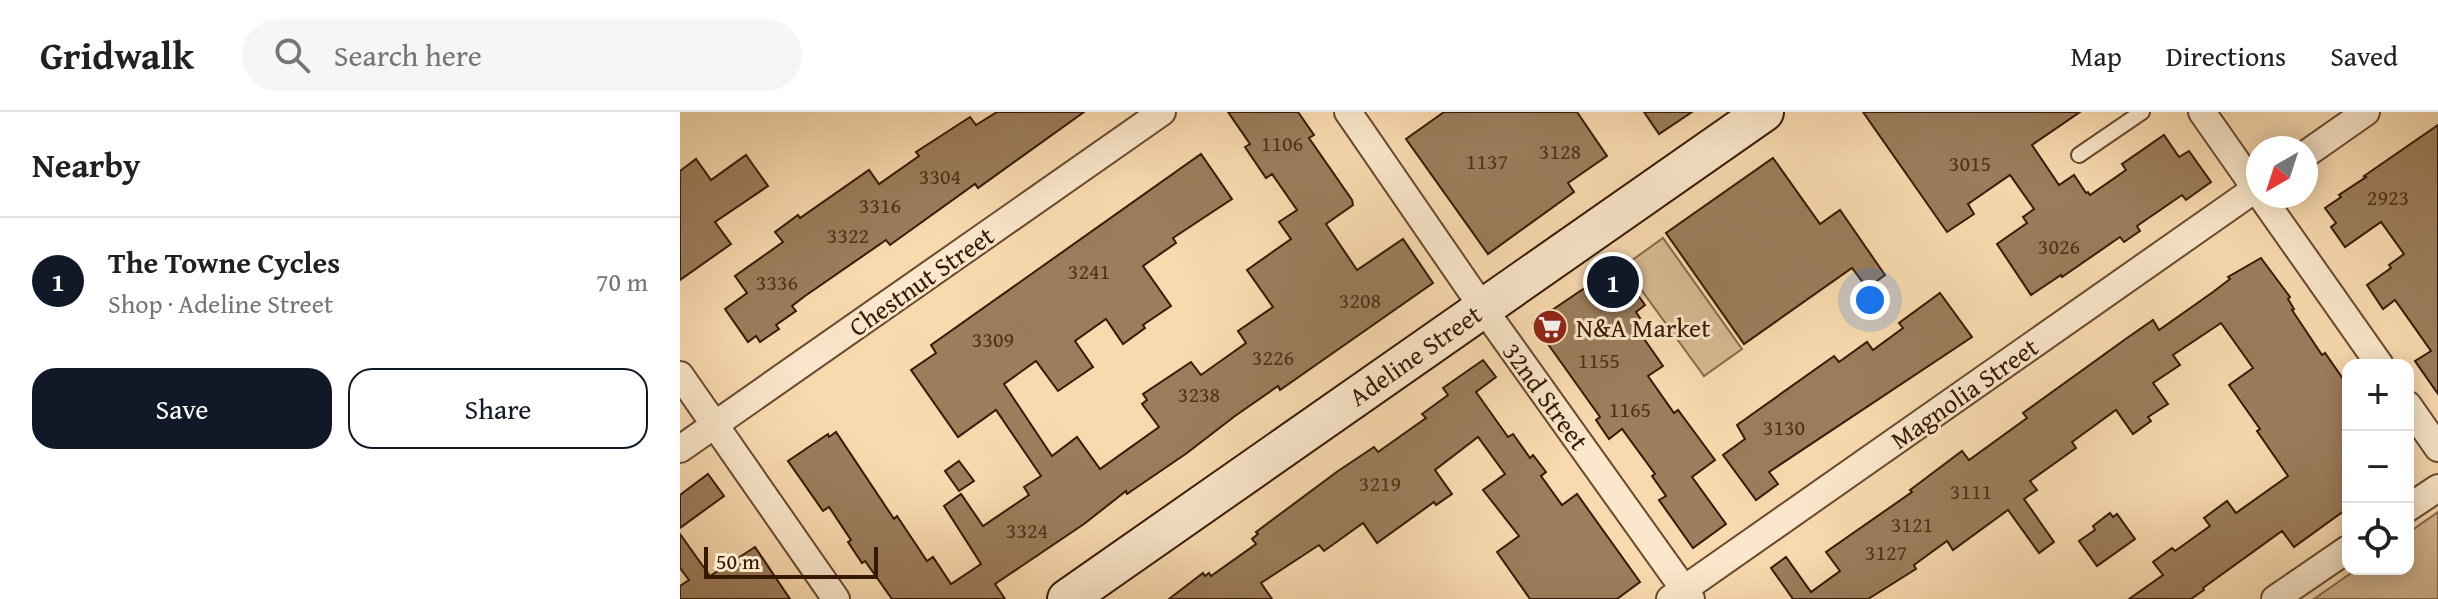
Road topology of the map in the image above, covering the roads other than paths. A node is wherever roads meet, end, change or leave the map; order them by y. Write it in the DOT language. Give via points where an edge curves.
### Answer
graph roads {
  1 [pos="1162,112"];
  2 [pos="1348,112"];
  3 [pos="1764,112"];
  4 [pos="2142,112"];
  5 [pos="2202,112"];
  6 [pos="2366,112"];
  7 [pos="2318,146"];
  8 [pos="2079,155"];
  9 [pos="2246,174"];
  10 [pos="2246,199"];
  11 [pos="2270,208"];
  12 [pos="1483,308"];
  13 [pos="2376,359"];
  14 [pos="680,375"];
  15 [pos="2414,414"];
  16 [pos="714,425"];
  17 [pos="2438,448"];
  18 [pos="680,449"];
  19 [pos="2438,488"];
  20 [pos="2414,504"];
  21 [pos="2342,553"];
  22 [pos="1682,596"];
  23 [pos="836,599"];
  24 [pos="1067,599"];
  25 [pos="2275,599"];
  1 -- 16 [label="street, Chestnut Street"];
  2 -- 12 [label="street, 32nd Street"];
  3 -- 12 [label="main road, Adeline Street"];
  4 -- 8 [label="lane"];
  5 -- 9 [label="street"];
  6 -- 7 [label="street"];
  10 -- 22 [label="street, Magnolia Street"];
  11 -- 13 [label="street"];
  12 -- 22 [label="street, 32nd Street"];
  12 -- 24 [label="main road, Adeline Street"];
  14 -- 16 [label="street"];
  15 -- 17 [label="street"];
  16 -- 18 [label="street, Chestnut Street"];
  16 -- 23 [label="street"];
  19 -- 20 [label="street"];
  21 -- 25 [label="street"];
}
